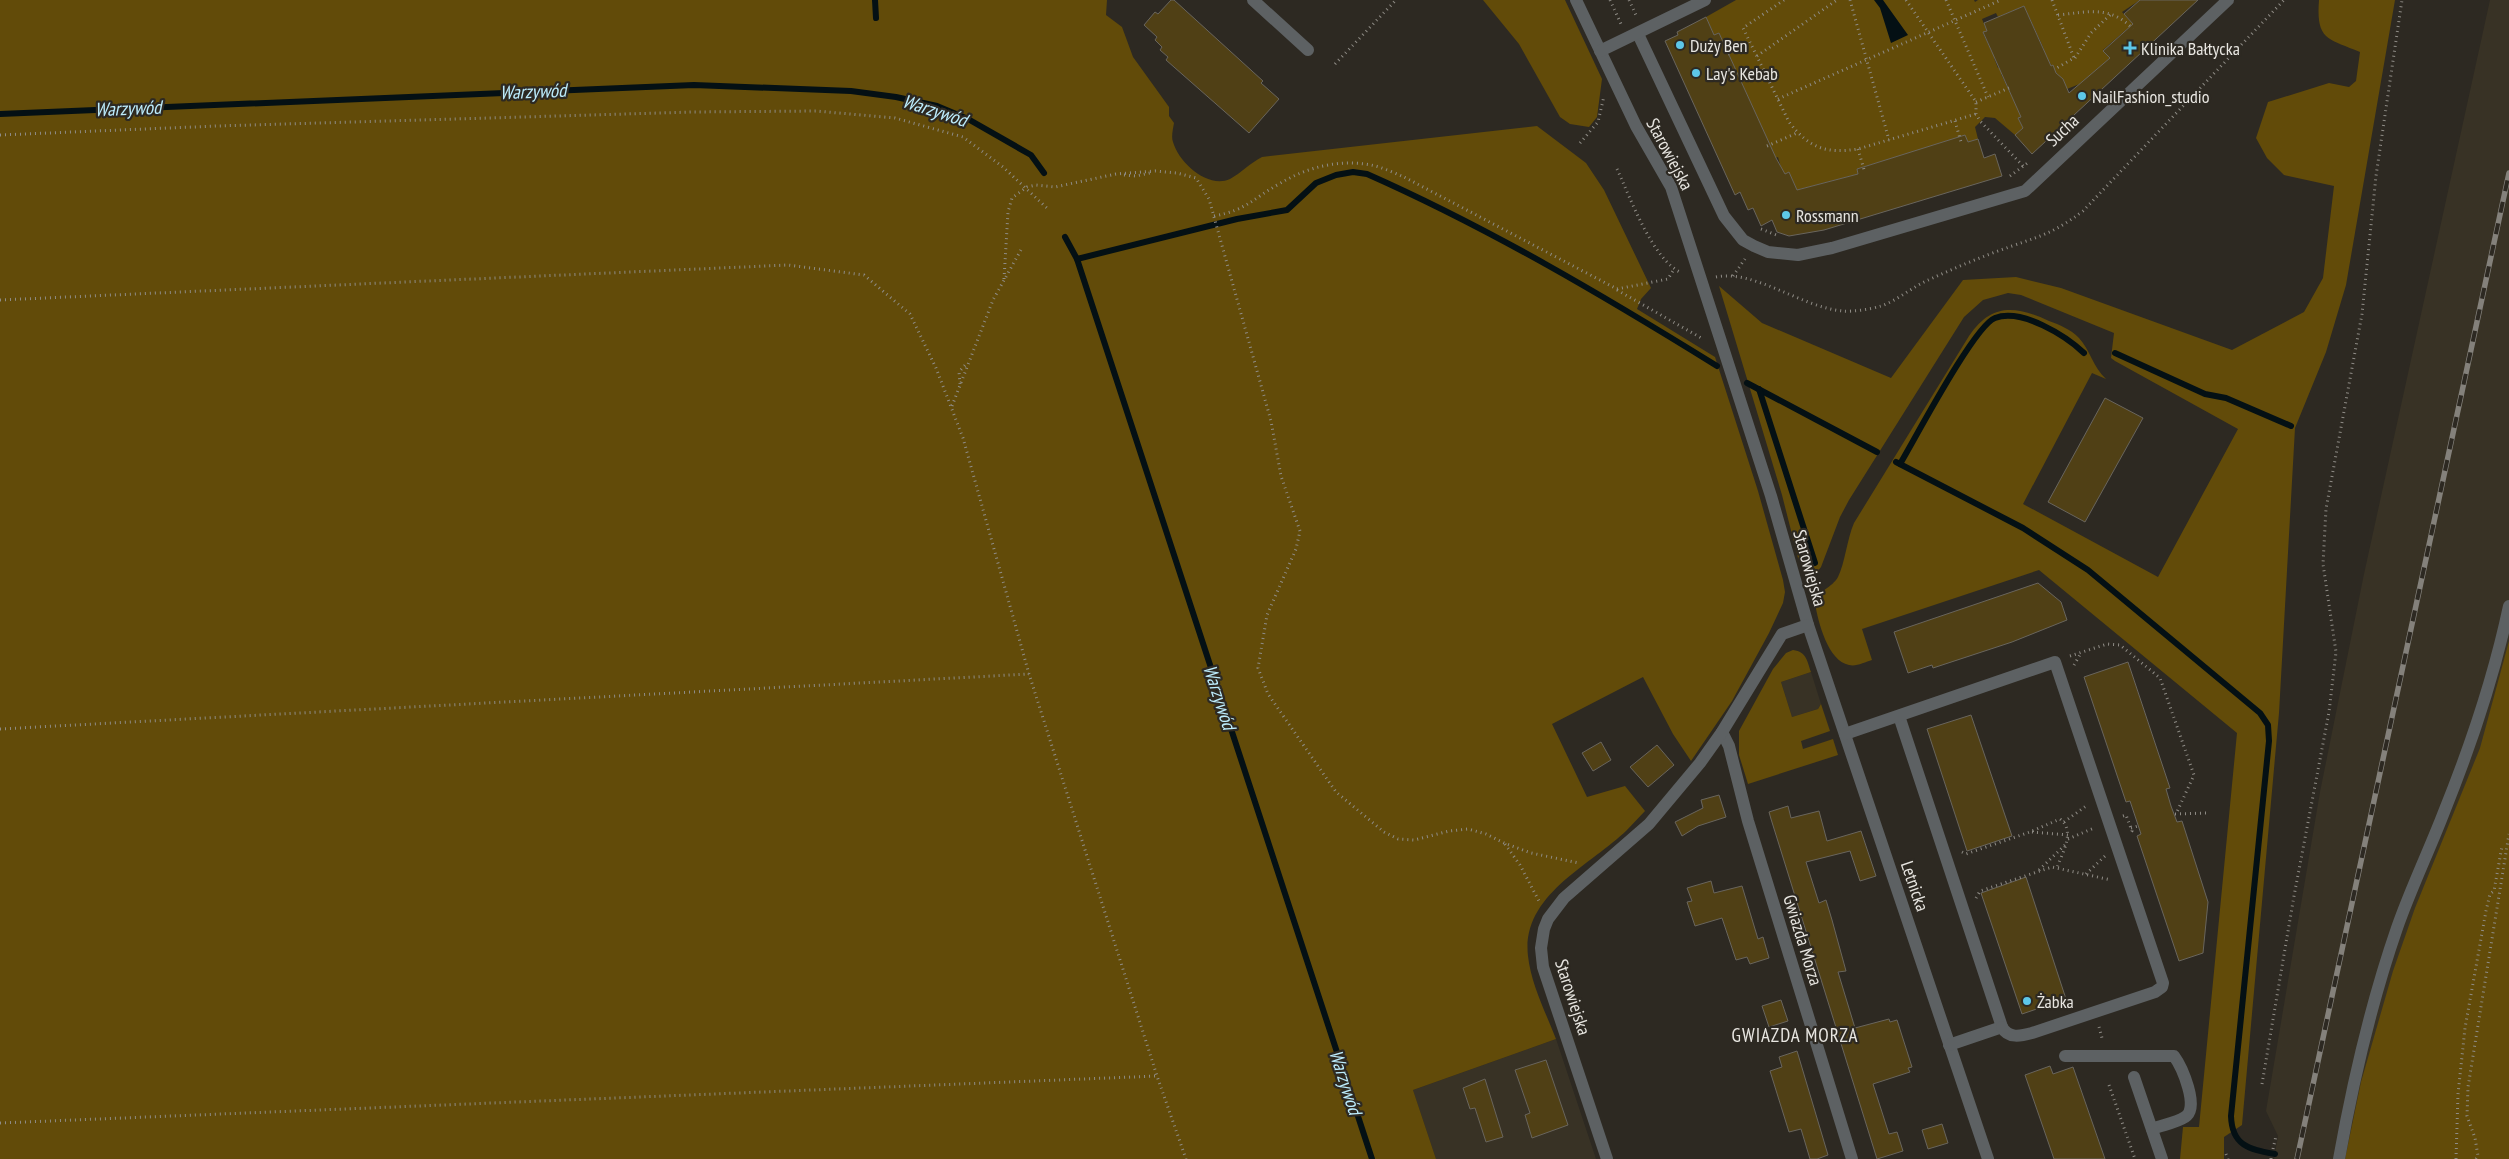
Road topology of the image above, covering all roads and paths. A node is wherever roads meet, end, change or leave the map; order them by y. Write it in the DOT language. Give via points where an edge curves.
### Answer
graph roads {
  1 [pos="1253,0"];
  2 [pos="1396,0"];
  3 [pos="1576,0"];
  4 [pos="1705,0"];
  5 [pos="1784,0"];
  6 [pos="1837,0"];
  7 [pos="1850,0"];
  8 [pos="1906,0"];
  9 [pos="1946,0"];
  10 [pos="2001,0"];
  11 [pos="2052,0"];
  12 [pos="2228,0"];
  13 [pos="2402,0"];
  14 [pos="2112,13"];
  15 [pos="2058,14"];
  16 [pos="1954,19"];
  17 [pos="2133,29"];
  18 [pos="1928,31"];
  19 [pos="1638,34"];
  20 [pos="1751,44"];
  21 [pos="1308,50"];
  22 [pos="1600,51"];
  23 [pos="1728,54"];
  24 [pos="1757,56"];
  25 [pos="2074,58"];
  26 [pos="1866,59"];
  27 [pos="1335,64"];
  28 [pos="2055,69"];
  29 [pos="1614,80"];
  30 [pos="2009,88"];
  31 [pos="1988,97"];
  32 [pos="1778,99"];
  33 [pos="1976,102"];
  34 [pos="1976,114"];
  35 [pos="1955,121"];
  36 [pos="1797,133"];
  37 [pos="0,135"];
  38 [pos="1889,140"];
  39 [pos="1961,142"];
  40 [pos="1580,143"];
  41 [pos="1767,146"];
  42 [pos="1858,149"];
  43 [pos="2035,156"];
  44 [pos="2053,164"];
  45 [pos="2024,166"];
  46 [pos="1617,169"];
  47 [pos="1865,173"];
  48 [pos="2003,178"];
  49 [pos="1027,187"];
  50 [pos="1049,210"];
  51 [pos="1214,217"];
  52 [pos="1757,228"];
  53 [pos="1788,239"];
  54 [pos="1022,248"];
  55 [pos="1674,268"];
  56 [pos="1004,279"];
  57 [pos="1701,280"];
  58 [pos="1617,289"];
  59 [pos="0,300"];
  60 [pos="1725,351"];
  61 [pos="951,407"];
  62 [pos="2509,606"];
  63 [pos="1808,625"];
  64 [pos="2055,662"];
  65 [pos="1029,674"];
  66 [pos="1899,716"];
  67 [pos="0,729"];
  68 [pos="1722,732"];
  69 [pos="1845,734"];
  70 [pos="2100,797"];
  71 [pos="2208,813"];
  72 [pos="2064,822"];
  73 [pos="2138,826"];
  74 [pos="2131,828"];
  75 [pos="2030,832"];
  76 [pos="2509,834"];
  77 [pos="2068,836"];
  78 [pos="1504,844"];
  79 [pos="2065,844"];
  80 [pos="2502,846"];
  81 [pos="1944,851"];
  82 [pos="1604,864"];
  83 [pos="2057,868"];
  84 [pos="2038,872"];
  85 [pos="2128,883"];
  86 [pos="2494,889"];
  87 [pos="2500,889"];
  88 [pos="1962,906"];
  89 [pos="1548,919"];
  90 [pos="2002,1027"];
  91 [pos="1949,1044"];
  92 [pos="2065,1056"];
  93 [pos="1157,1076"];
  94 [pos="2134,1077"];
  95 [pos="2262,1084"];
  96 [pos="2109,1086"];
  97 [pos="0,1123"];
  98 [pos="2152,1129"];
  99 [pos="2276,1136"];
  100 [pos="2273,1149"];
  101 [pos="2226,1154"];
  102 [pos="1186,1159"];
  103 [pos="1607,1159"];
  104 [pos="1852,1159"];
  105 [pos="1988,1159"];
  106 [pos="2135,1159"];
  107 [pos="2162,1159"];
  108 [pos="2228,1159"];
  109 [pos="2339,1159"];
  110 [pos="2456,1159"];
  111 [pos="2476,1159"];
  1 -- 21 [label="street"];
  2 -- 27 [label="path"];
  3 -- 22 [label="street, Starowiejska"];
  4 -- 19 [label="street"];
  5 -- 20 [label="path" via="1743,28"];
  6 -- 24 [label="path"];
  7 -- 26 [label="path"];
  8 -- 18 [label="path"];
  9 -- 16 [label="path"];
  10 -- 16 [label="path"];
  11 -- 15 [label="path"];
  12 -- 44 [label="street, Sucha"];
  13 -- 95 [label="path" via="2376,176 2362,314 2326,509 2323,564 2336,652 2329,712"];
  14 -- 15 [label="path"];
  14 -- 17 [label="path" via="2123,18"];
  14 -- 25 [label="path" via="2091,33"];
  15 -- 25 [label="path"];
  16 -- 18 [label="path"];
  16 -- 31 [label="path"];
  18 -- 26 [label="path"];
  18 -- 33 [label="path"];
  19 -- 22 [label="street"];
  19 -- 44 [label="street, Starowiejska" via="1724,216 1743,240 1768,252 1798,255 1823,250 2014,195 2025,191"];
  20 -- 23 [label="path"];
  20 -- 24 [label="path"];
  22 -- 29 [label="street, Starowiejska"];
  24 -- 32 [label="path"];
  25 -- 28 [label="path"];
  26 -- 32 [label="path"];
  26 -- 38 [label="path"];
  29 -- 40 [label="path" via="1606,89 1598,122"];
  29 -- 57 [label="street, Starowiejska" via="1636,126 1672,187"];
  30 -- 31 [label="path"];
  31 -- 33 [label="path"];
  32 -- 36 [label="path"];
  33 -- 34 [label="path"];
  34 -- 35 [label="path"];
  34 -- 45 [label="path"];
  35 -- 38 [label="path"];
  35 -- 39 [label="path"];
  36 -- 41 [label="path"];
  36 -- 42 [label="path" via="1816,147 1830,151"];
  37 -- 49 [label="path" via="816,111 895,118 963,137"];
  38 -- 42 [label="path"];
  42 -- 47 [label="path"];
  43 -- 45 [label="path"];
  45 -- 48 [label="path" via="2012,176"];
  46 -- 55 [label="path" via="1656,247"];
  49 -- 50 [label="path"];
  49 -- 51 [label="path" via="1055,188 1116,174 1176,173 1196,178 1209,199"];
  49 -- 56 [label="path" via="1012,198 1008,212"];
  51 -- 58 [label="path" via="1249,205 1279,184 1318,166 1339,163 1372,165 1404,177"];
  51 -- 78 [label="path" via="1271,421 1281,476 1300,531 1296,549 1267,615 1258,668 1268,694 1336,792 1384,832 1398,839 1414,840 1449,830 1468,829"];
  52 -- 53 [label="path"];
  54 -- 56 [label="path"];
  55 -- 57 [label="path"];
  55 -- 58 [label="path" via="1668,279"];
  56 -- 61 [label="path" via="969,361 959,372 960,384"];
  57 -- 60 [label="street, Starowiejska"];
  58 -- 60 [label="path"];
  59 -- 61 [label="path" via="788,265 864,275 910,314"];
  60 -- 63 [label="street, Starowiejska"];
  61 -- 65 [label="path" via="963,438"];
  62 -- 109 [label="street" via="2476,728 2397,927 2377,990 2354,1079"];
  63 -- 68 [label="street, Starowiejska" via="1782,634"];
  63 -- 69 [label="street, Letnicka"];
  64 -- 66 [label="street"];
  64 -- 70 [label="street"];
  64 -- 71 [label="path" via="2107,644 2120,645 2160,678 2194,775 2175,814"];
  65 -- 67 [label="path"];
  65 -- 93 [label="path"];
  66 -- 69 [label="street"];
  66 -- 81 [label="street"];
  68 -- 82 [label="street, Starowiejska" via="1649,824"];
  68 -- 104 [label="street, Gwiazda Morza" via="1729,746 1748,820"];
  69 -- 91 [label="street, Letnicka"];
  70 -- 72 [label="path"];
  70 -- 85 [label="street"];
  72 -- 75 [label="path" via="2060,819"];
  72 -- 77 [label="path"];
  73 -- 74 [label="path"];
  75 -- 77 [label="path"];
  75 -- 81 [label="path" via="1966,854 1953,848"];
  76 -- 87 [label="path"];
  77 -- 79 [label="path"];
  78 -- 82 [label="path" via="1570,862"];
  78 -- 89 [label="path" via="1520,865"];
  79 -- 83 [label="path"];
  79 -- 84 [label="path"];
  80 -- 86 [label="path"];
  81 -- 88 [label="street"];
  82 -- 89 [label="street, Starowiejska" via="1564,898"];
  83 -- 84 [label="path"];
  83 -- 85 [label="path"];
  84 -- 88 [label="path" via="1980,891 1973,902"];
  85 -- 90 [label="street" via="2154,961 2163,978 2162,987 2032,1033 2011,1036"];
  86 -- 87 [label="path"];
  86 -- 110 [label="path" via="2486,912 2466,1028 2458,1094"];
  87 -- 111 [label="path" via="2468,1087 2467,1116 2475,1138"];
  88 -- 90 [label="street"];
  89 -- 103 [label="street, Starowiejska" via="1541,948 1543,967"];
  90 -- 91 [label="street"];
  91 -- 105 [label="street, Letnicka"];
  92 -- 98 [label="street" via="2174,1056 2192,1099 2192,1109 2186,1117"];
  93 -- 97 [label="path"];
  93 -- 102 [label="path"];
  94 -- 98 [label="street"];
  96 -- 106 [label="path"];
  98 -- 107 [label="street"];
  99 -- 100 [label="path"];
  101 -- 108 [label="path"];
}
